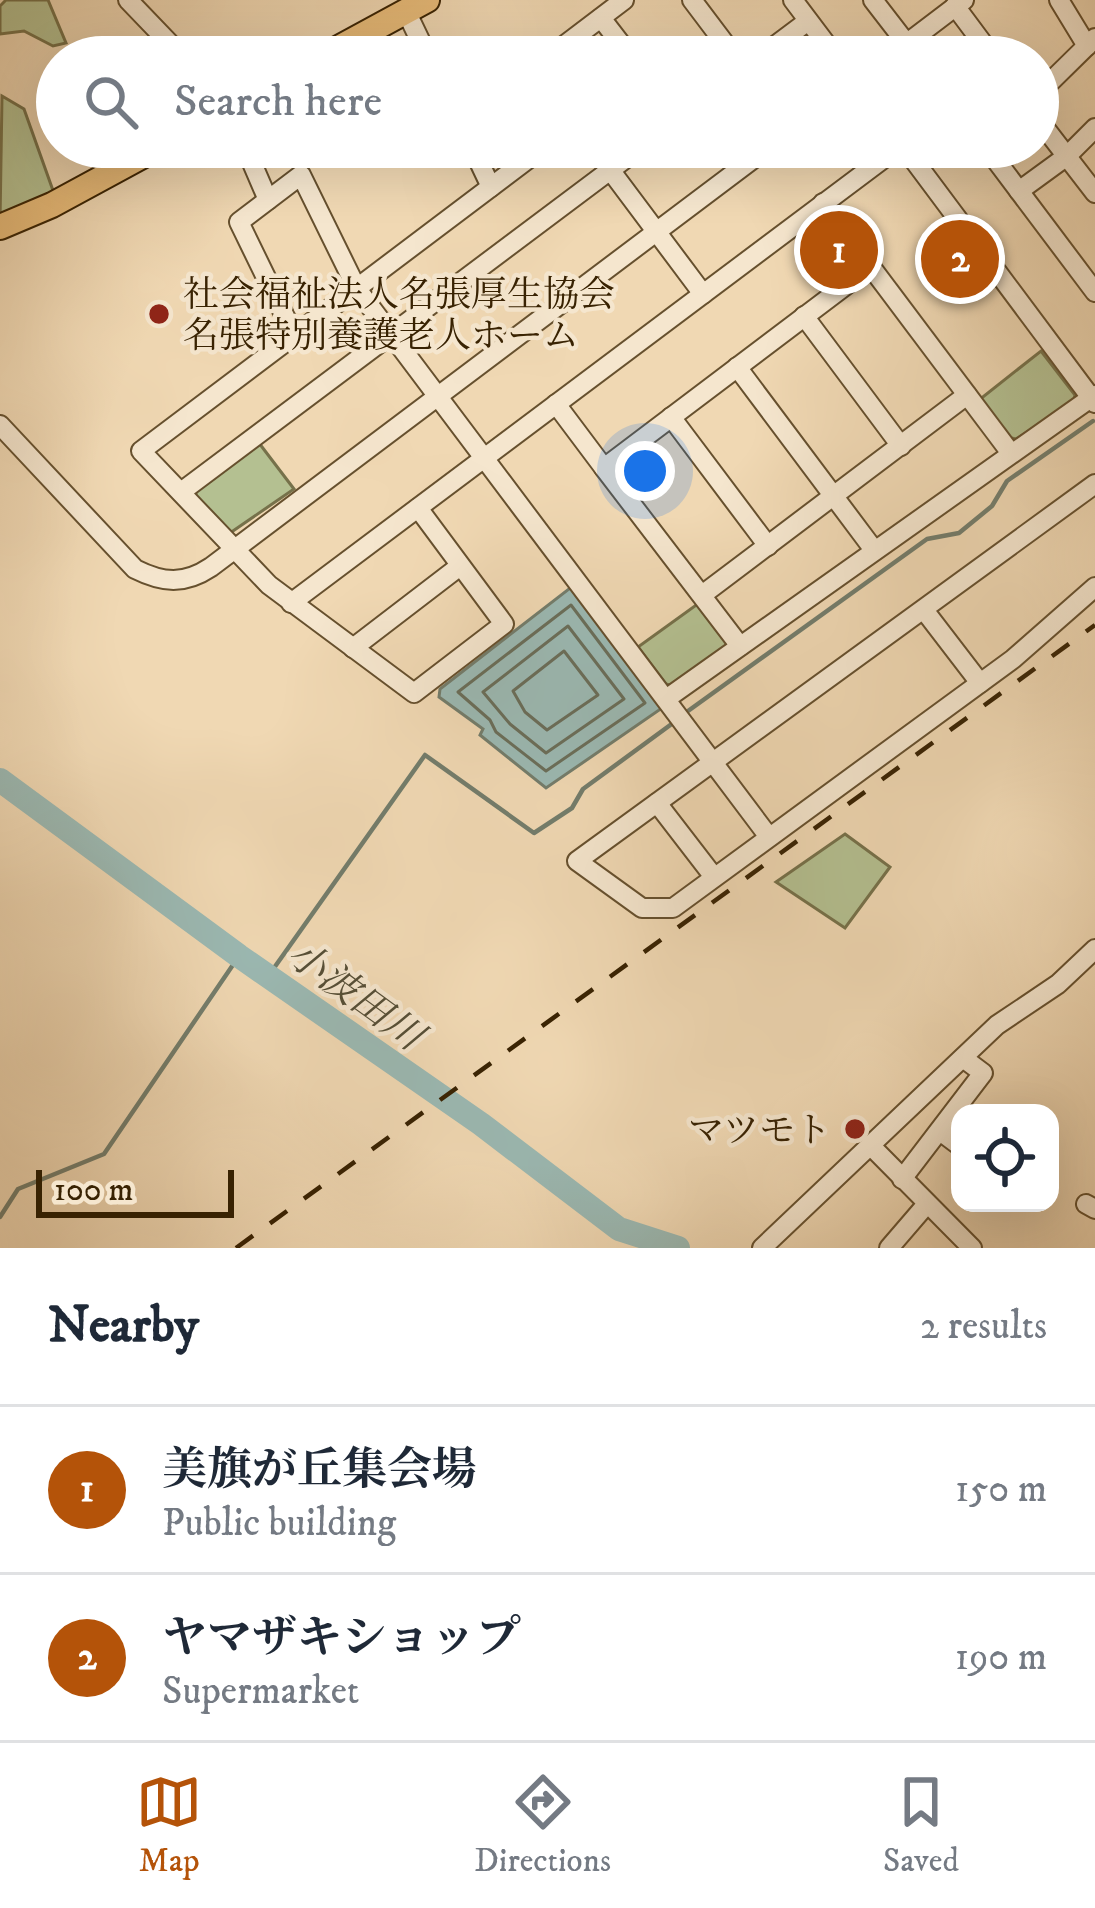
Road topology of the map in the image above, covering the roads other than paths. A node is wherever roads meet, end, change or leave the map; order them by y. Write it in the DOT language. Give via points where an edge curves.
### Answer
graph roads {
  1 [pos="128,0"];
  2 [pos="624,0"];
  3 [pos="692,0"];
  4 [pos="793,0"];
  5 [pos="873,0"];
  6 [pos="1059,0"];
  7 [pos="960,3"];
  8 [pos="417,6"];
  9 [pos="601,17"];
  10 [pos="808,21"];
  11 [pos="163,36"];
  12 [pos="361,36"];
  13 [pos="423,36"];
  14 [pos="576,36"];
  15 [pos="615,36"];
  16 [pos="719,36"];
  17 [pos="788,36"];
  18 [pos="820,36"];
  19 [pos="901,36"];
  20 [pos="926,36"];
  21 [pos="980,36"];
  22 [pos="1091,42"];
  23 [pos="1059,73"];
  24 [pos="1095,128"];
  25 [pos="1059,146"];
  26 [pos="1067,156"];
  27 [pos="1059,162"];
  28 [pos="120,168"];
  29 [pos="254,168"];
  30 [pos="482,168"];
  31 [pos="516,168"];
  32 [pos="614,168"];
  33 [pos="741,168"];
  34 [pos="872,168"];
  35 [pos="918,168"];
  36 [pos="1002,168"];
  37 [pos="1050,168"];
  38 [pos="611,170"];
  39 [pos="491,187"];
  40 [pos="1019,190"];
  41 [pos="1095,193"];
  42 [pos="268,200"];
  43 [pos="823,203"];
  44 [pos="0,227"];
  45 [pos="657,231"];
  46 [pos="870,267"];
  47 [pos="357,289"];
  48 [pos="1095,292"];
  49 [pos="703,294"];
  50 [pos="804,316"];
  51 [pos="391,333"];
  52 [pos="294,335"];
  53 [pos="737,367"];
  54 [pos="967,395"];
  55 [pos="437,396"];
  56 [pos="1094,398"];
  57 [pos="556,404"];
  58 [pos="671,417"];
  59 [pos="0,424"];
  60 [pos="901,446"];
  61 [pos="1010,452"];
  62 [pos="484,458"];
  63 [pos="604,468"];
  64 [pos="1095,484"];
  65 [pos="181,492"];
  66 [pos="834,497"];
  67 [pos="418,508"];
  68 [pos="768,546"];
  69 [pos="235,549"];
  70 [pos="874,550"];
  71 [pos="460,566"];
  72 [pos="1095,587"];
  73 [pos="701,595"];
  74 [pos="291,603"];
  75 [pos="924,610"];
  76 [pos="740,646"];
  77 [pos="352,648"];
  78 [pos="980,683"];
  79 [pos="666,699"];
  80 [pos="713,761"];
  81 [pos="657,803"];
  82 [pos="769,837"];
  83 [pos="714,877"];
  84 [pos="1095,949"];
  85 [pos="962,1058"];
  86 [pos="940,1131"];
  87 [pos="951,1139"];
  88 [pos="872,1147"];
  89 [pos="902,1179"];
  90 [pos="926,1205"];
  91 [pos="761,1248"];
  92 [pos="889,1248"];
  93 [pos="972,1248"];
  1 -- 11 [label="street"];
  2 -- 9 [label="street"];
  3 -- 16 [label="street"];
  4 -- 10 [label="street"];
  5 -- 19 [label="street"];
  6 -- 22 [label="street"];
  7 -- 20 [label="street"];
  7 -- 21 [label="street"];
  8 -- 12 [label="main road"];
  8 -- 13 [label="street"];
  9 -- 14 [label="street"];
  9 -- 15 [label="street"];
  10 -- 17 [label="street"];
  10 -- 18 [label="street"];
  22 -- 23 [label="street"];
  24 -- 26 [label="street"];
  25 -- 26 [label="street"];
  26 -- 27 [label="street"];
  26 -- 41 [label="street"];
  28 -- 44 [label="main road"];
  29 -- 42 [label="street"];
  30 -- 39 [label="street"];
  31 -- 39 [label="street"];
  32 -- 38 [label="street"];
  33 -- 45 [label="street"];
  34 -- 43 [label="street"];
  35 -- 56 [label="street"];
  36 -- 40 [label="street"];
  37 -- 40 [label="street"];
  38 -- 45 [label="street"];
  38 -- 51 [label="street"];
  39 -- 47 [label="street"];
  40 -- 48 [label="street"];
  42 -- 47 [label="street" via="302,176"];
  42 -- 52 [label="street" via="238,222"];
  43 -- 46 [label="street"];
  43 -- 49 [label="street"];
  45 -- 49 [label="street"];
  45 -- 55 [label="street"];
  46 -- 50 [label="street"];
  46 -- 54 [label="street"];
  47 -- 51 [label="street"];
  47 -- 52 [label="street"];
  49 -- 57 [label="street"];
  50 -- 53 [label="street"];
  50 -- 60 [label="street"];
  51 -- 55 [label="street"];
  51 -- 65 [label="street"];
  52 -- 65 [label="street" via="141,451"];
  53 -- 58 [label="street"];
  53 -- 66 [label="street"];
  54 -- 60 [label="street"];
  54 -- 61 [label="street"];
  55 -- 62 [label="street"];
  55 -- 69 [label="street"];
  56 -- 61 [label="street"];
  57 -- 62 [label="street"];
  57 -- 63 [label="street"];
  58 -- 63 [label="street"];
  58 -- 68 [label="street"];
  59 -- 69 [label="street" via="148,576 190,578"];
  60 -- 66 [label="street"];
  61 -- 70 [label="street"];
  62 -- 67 [label="street"];
  62 -- 79 [label="street"];
  63 -- 73 [label="street"];
  64 -- 75 [label="street"];
  65 -- 69 [label="street"];
  66 -- 68 [label="street"];
  66 -- 70 [label="street"];
  67 -- 71 [label="street"];
  67 -- 74 [label="street"];
  68 -- 73 [label="street"];
  69 -- 74 [label="street"];
  70 -- 76 [label="street"];
  71 -- 77 [label="street"];
  71 -- 77 [label="street" via="504,624 468,652 414,693"];
  72 -- 78 [label="street"];
  73 -- 76 [label="street"];
  74 -- 77 [label="street"];
  75 -- 78 [label="street"];
  75 -- 80 [label="street"];
  76 -- 79 [label="street"];
  78 -- 82 [label="street"];
  79 -- 80 [label="street"];
  80 -- 81 [label="street"];
  80 -- 82 [label="street"];
  81 -- 83 [label="street"];
  81 -- 83 [label="street" via="577,861 642,908 674,908"];
  82 -- 83 [label="street"];
  84 -- 85 [label="street"];
  85 -- 86 [label="street" via="983,1073"];
  85 -- 88 [label="street"];
  86 -- 87 [label="street"];
  86 -- 89 [label="street"];
  88 -- 89 [label="street"];
  88 -- 91 [label="street"];
  89 -- 90 [label="street"];
  90 -- 92 [label="street"];
  90 -- 93 [label="street"];
}
